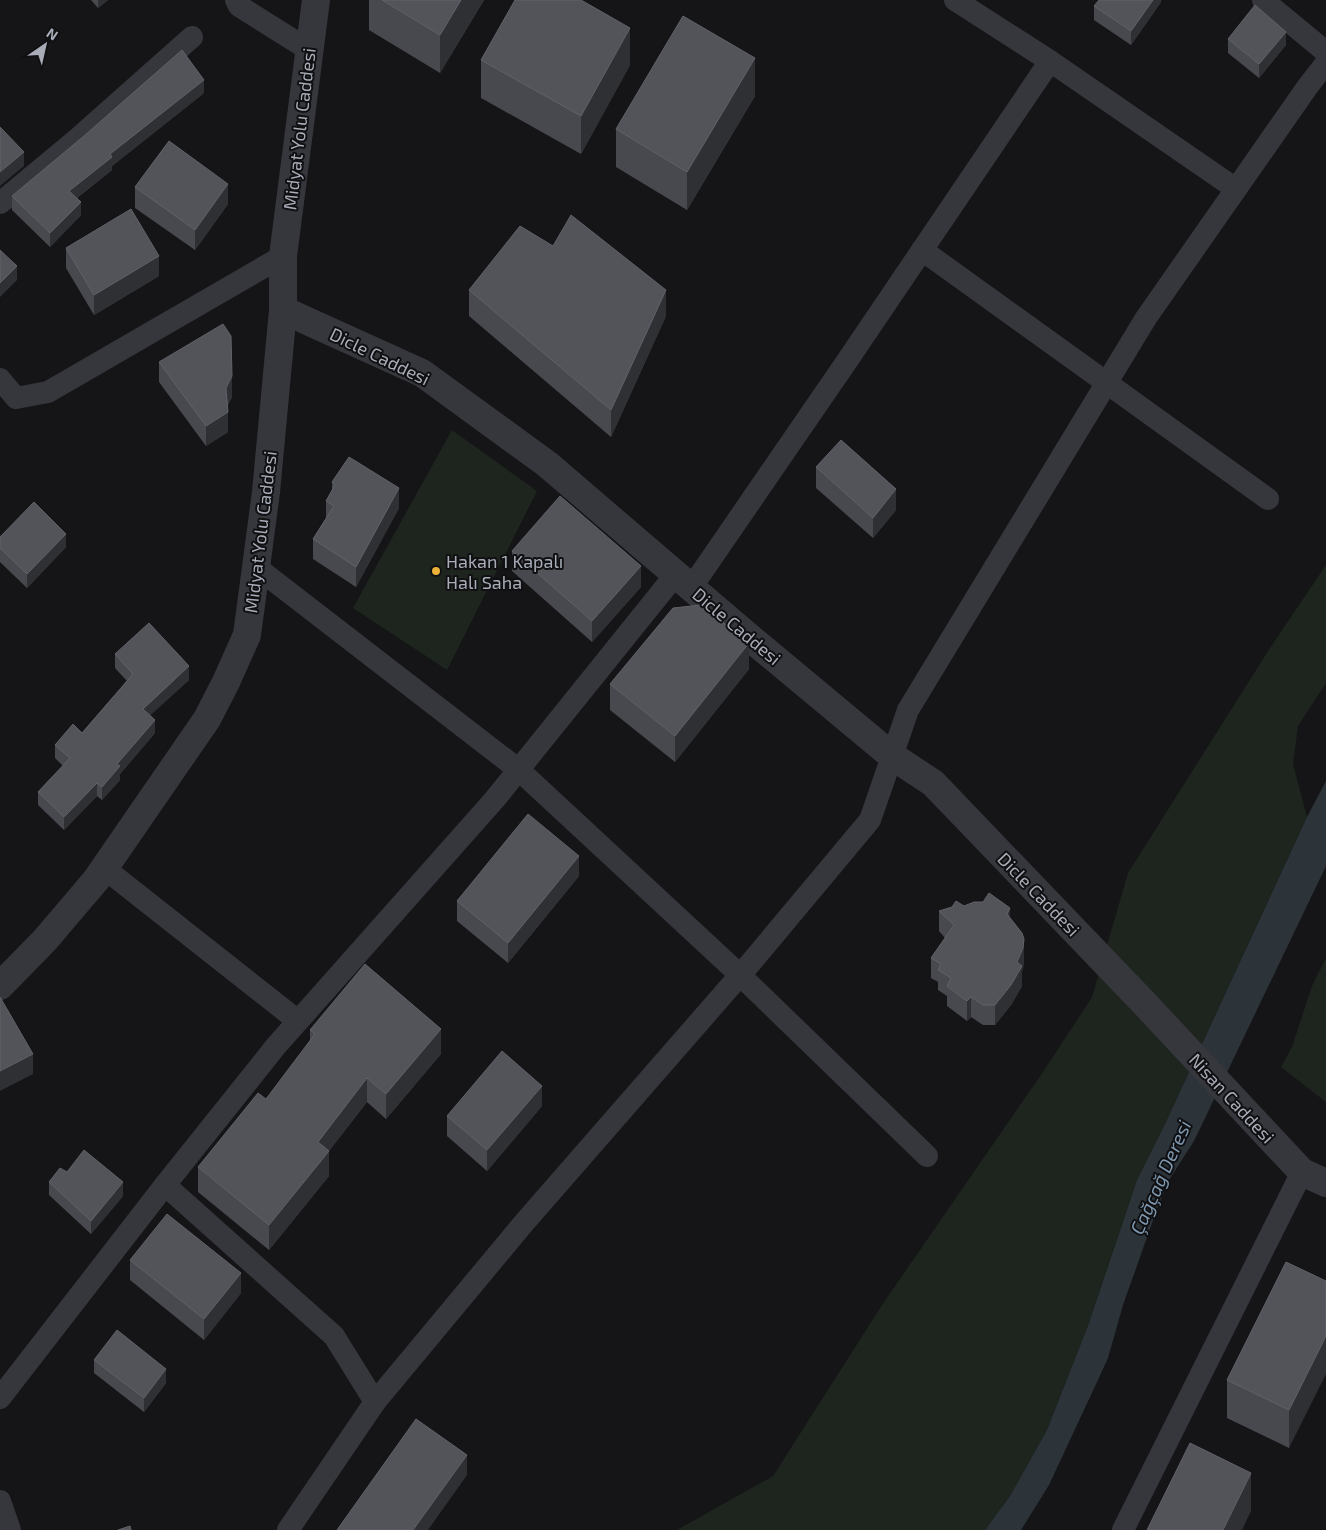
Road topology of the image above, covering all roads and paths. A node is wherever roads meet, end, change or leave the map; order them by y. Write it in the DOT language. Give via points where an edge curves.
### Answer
graph roads {
  1 [pos="236,0"];
  2 [pos="316,0"];
  3 [pos="955,0"];
  4 [pos="1263,0"];
  5 [pos="192,37"];
  6 [pos="309,50"];
  7 [pos="1326,52"];
  8 [pos="1050,60"];
  9 [pos="1326,63"];
  10 [pos="1236,189"];
  11 [pos="0,203"];
  12 [pos="922,250"];
  13 [pos="283,256"];
  14 [pos="283,310"];
  15 [pos="0,379"];
  16 [pos="1107,384"];
  17 [pos="1268,499"];
  18 [pos="256,567"];
  19 [pos="684,581"];
  20 [pos="892,756"];
  21 [pos="519,770"];
  22 [pos="104,868"];
  23 [pos="740,975"];
  24 [pos="0,986"];
  25 [pos="1145,1004"];
  26 [pos="298,1021"];
  27 [pos="927,1156"];
  28 [pos="1314,1178"];
  29 [pos="165,1185"];
  30 [pos="0,1398"];
  31 [pos="375,1402"];
  32 [pos="0,1501"];
  33 [pos="10,1530"];
  34 [pos="288,1530"];
  35 [pos="1123,1530"];
  1 -- 6 [label="street" via="239,6"];
  2 -- 6 [label="street, Midyat Yolu Caddesi"];
  3 -- 8 [label="street"];
  4 -- 7 [label="street"];
  5 -- 11 [label="street"];
  6 -- 13 [label="street, Midyat Yolu Caddesi"];
  8 -- 10 [label="street"];
  8 -- 12 [label="street"];
  9 -- 10 [label="street"];
  10 -- 16 [label="street" via="1146,318"];
  12 -- 16 [label="street"];
  12 -- 19 [label="street"];
  13 -- 14 [label="street, Midyat Yolu Caddesi"];
  13 -- 15 [label="street" via="48,392 16,398"];
  14 -- 18 [label="street, Midyat Yolu Caddesi"];
  14 -- 19 [label="street, Dicle Caddesi" via="422,373 548,464"];
  16 -- 17 [label="street"];
  16 -- 20 [label="street" via="908,710"];
  18 -- 21 [label="street"];
  18 -- 22 [label="street, Midyat Yolu Caddesi" via="246,635 222,690 206,719"];
  19 -- 20 [label="street, Dicle Caddesi"];
  19 -- 21 [label="street"];
  20 -- 23 [label="street" via="870,820"];
  20 -- 25 [label="street, Dicle Caddesi" via="933,783"];
  21 -- 23 [label="street"];
  21 -- 26 [label="street"];
  22 -- 24 [label="street, Midyat Yolu Caddesi" via="46,940"];
  22 -- 26 [label="street"];
  23 -- 27 [label="street"];
  23 -- 31 [label="street" via="523,1224"];
  25 -- 28 [label="street, Nisan Caddesi" via="1271,1140"];
  26 -- 29 [label="street"];
  28 -- 35 [label="street"];
  29 -- 30 [label="street"];
  29 -- 31 [label="street" via="334,1336"];
  31 -- 34 [label="street"];
  32 -- 33 [label="street"];
}
